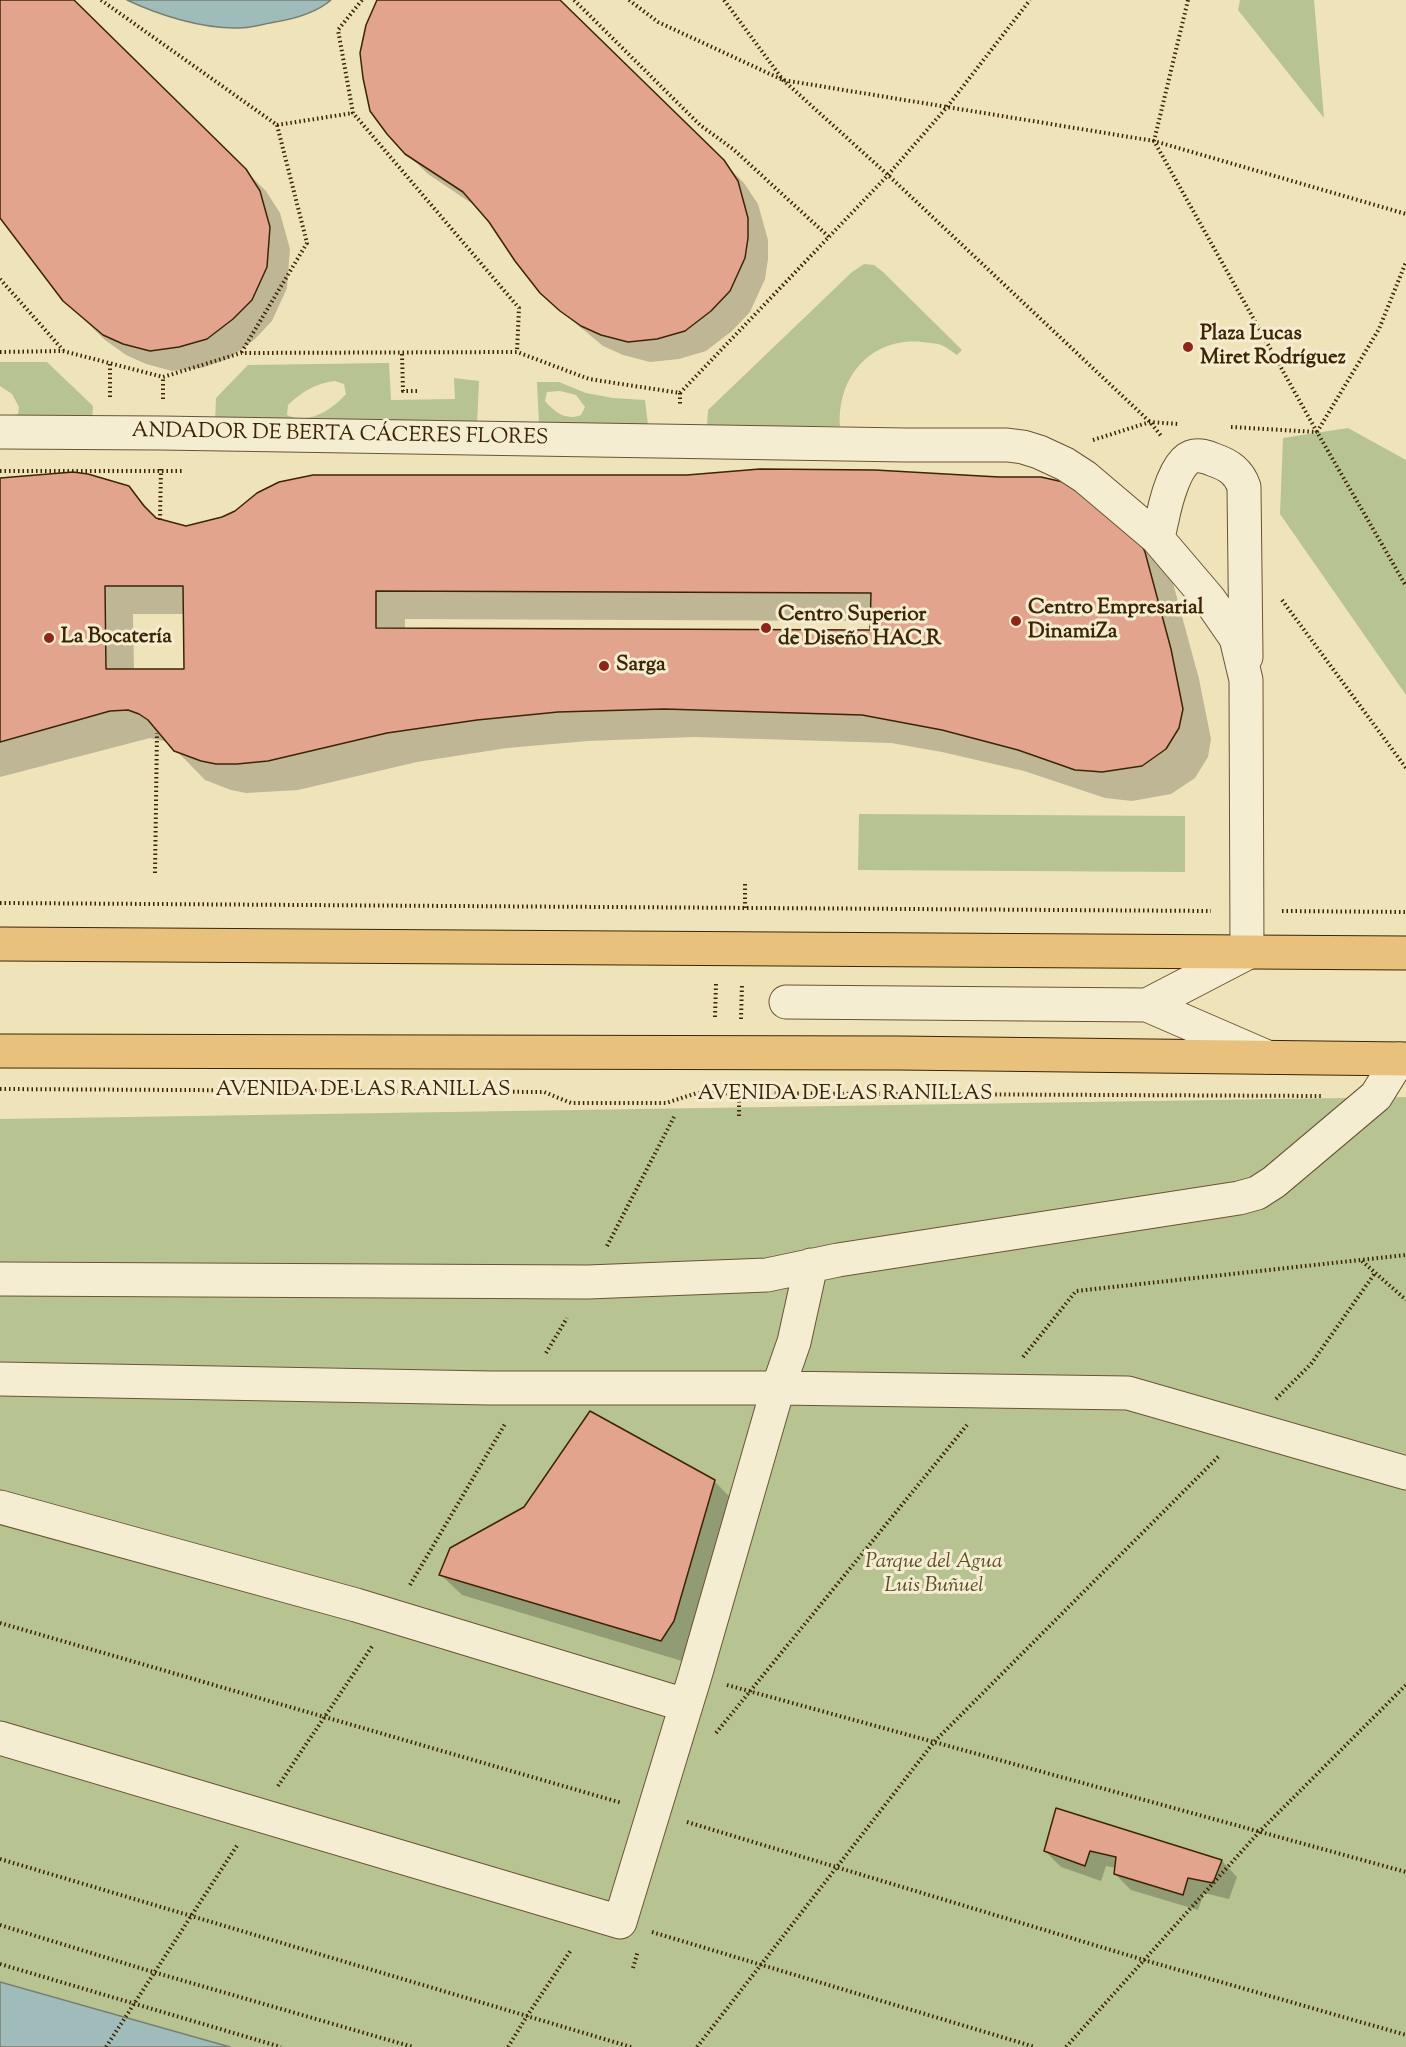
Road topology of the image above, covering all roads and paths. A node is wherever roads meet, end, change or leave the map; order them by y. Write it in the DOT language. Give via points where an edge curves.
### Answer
graph roads {
  1 [pos="101,0"];
  2 [pos="362,0"];
  3 [pos="574,0"];
  4 [pos="629,0"];
  5 [pos="724,0"];
  6 [pos="1030,0"];
  7 [pos="1188,0"];
  8 [pos="783,80"];
  9 [pos="947,107"];
  10 [pos="353,113"];
  11 [pos="277,125"];
  12 [pos="1154,141"];
  13 [pos="888,175"];
  14 [pos="1406,214"];
  15 [pos="829,237"];
  16 [pos="1406,262"];
  17 [pos="0,279"];
  18 [pos="63,351"];
  19 [pos="0,352"];
  20 [pos="517,352"];
  21 [pos="241,353"];
  22 [pos="402,354"];
  23 [pos="110,364"];
  24 [pos="419,391"];
  25 [pos="680,393"];
  26 [pos="117,397"];
  27 [pos="1150,422"];
  28 [pos="0,432"];
  29 [pos="1317,432"];
  30 [pos="681,441"];
  31 [pos="1157,538"];
  32 [pos="1406,585"];
  33 [pos="1246,680"];
  34 [pos="157,733"];
  35 [pos="155,873"];
  36 [pos="745,884"];
  37 [pos="0,903"];
  38 [pos="716,908"];
  39 [pos="745,908"];
  40 [pos="1247,911"];
  41 [pos="1406,912"];
  42 [pos="0,944"];
  43 [pos="730,949"];
  44 [pos="1247,953"];
  45 [pos="1406,953"];
  46 [pos="786,1002"];
  47 [pos="1147,1005"];
  48 [pos="0,1051"];
  49 [pos="728,1053"];
  50 [pos="1266,1058"];
  51 [pos="1402,1059"];
  52 [pos="0,1089"];
  53 [pos="715,1093"];
  54 [pos="739,1093"];
  55 [pos="1376,1096"];
  56 [pos="675,1115"];
  57 [pos="739,1116"];
  58 [pos="1406,1255"];
  59 [pos="1362,1261"];
  60 [pos="811,1265"];
  61 [pos="1375,1273"];
  62 [pos="0,1279"];
  63 [pos="588,1282"];
  64 [pos="1406,1300"];
  65 [pos="0,1379"];
  66 [pos="778,1388"];
  67 [pos="995,1392"];
  68 [pos="1247,1428"];
  69 [pos="1406,1473"];
  70 [pos="0,1507"];
  71 [pos="0,1623"];
  72 [pos="718,1683"];
  73 [pos="1406,1684"];
  74 [pos="750,1692"];
  75 [pos="685,1706"];
  76 [pos="0,1738"];
  77 [pos="710,1741"];
  78 [pos="934,1742"];
  79 [pos="653,1812"];
  80 [pos="1260,1831"];
  81 [pos="0,1859"];
  82 [pos="837,1867"];
  83 [pos="1406,1872"];
  84 [pos="620,1922"];
  85 [pos="0,1925"];
  86 [pos="571,1950"];
  87 [pos="1144,1960"];
  88 [pos="0,1964"];
  89 [pos="762,1964"];
  90 [pos="153,1972"];
  91 [pos="527,2016"];
  92 [pos="1406,2035"];
  93 [pos="106,2047"];
  94 [pos="281,2047"];
  95 [pos="413,2047"];
  96 [pos="508,2047"];
  97 [pos="631,2047"];
  98 [pos="698,2047"];
  99 [pos="1035,2047"];
  100 [pos="1066,2047"];
  1 -- 11 [label="path"];
  2 -- 10 [label="path" via="338,30"];
  3 -- 15 [label="path" via="700,125 733,149"];
  4 -- 8 [label="path" via="658,22"];
  5 -- 8 [label="path"];
  6 -- 9 [label="path"];
  7 -- 12 [label="path"];
  8 -- 9 [label="path"];
  8 -- 13 [label="path"];
  9 -- 12 [label="path"];
  9 -- 13 [label="path"];
  10 -- 11 [label="path"];
  10 -- 20 [label="path" via="519,308"];
  11 -- 21 [label="path" via="307,243"];
  12 -- 14 [label="path"];
  12 -- 29 [label="path"];
  13 -- 15 [label="path"];
  13 -- 27 [label="path"];
  15 -- 25 [label="path"];
  16 -- 29 [label="path" via="1379,329"];
  17 -- 18 [label="path"];
  18 -- 19 [label="path"];
  18 -- 23 [label="path"];
  20 -- 22 [label="path"];
  20 -- 25 [label="path" via="589,379"];
  21 -- 22 [label="path"];
  21 -- 23 [label="path" via="164,377"];
  22 -- 24 [label="path" via="403,391"];
  23 -- 26 [label="path" via="110,397"];
  25 -- 30 [label="path"];
  28 -- 30 [label="lane, ANDADOR DE BERTA CÁCERES FLORES"];
  29 -- 32 [label="path"];
  30 -- 31 [label="lane, ANDADOR DE BERTA CÁCERES FLORES" via="1023,447 1085,477"];
  31 -- 33 [label="lane, ANDADOR DE BERTA CÁCERES FLORES" via="1236,638"];
  31 -- 33 [label="lane" via="1166,501 1186,460 1208,458 1234,470 1241,478"];
  33 -- 40 [label="lane, ANDADOR DE BERTA CÁCERES FLORES"];
  34 -- 35 [label="path"];
  36 -- 39 [label="path"];
  37 -- 38 [label="path"];
  38 -- 39 [label="path"];
  38 -- 43 [label="path"];
  39 -- 40 [label="path"];
  39 -- 43 [label="path"];
  40 -- 41 [label="path"];
  40 -- 44 [label="lane, ANDADOR DE BERTA CÁCERES FLORES"];
  42 -- 43 [label="main road"];
  43 -- 44 [label="main road"];
  43 -- 49 [label="path"];
  43 -- 49 [label="path"];
  44 -- 45 [label="main road"];
  44 -- 47 [label="lane"];
  46 -- 47 [label="lane"];
  47 -- 50 [label="lane"];
  48 -- 49 [label="main road, AVENIDA DE LAS RANILLAS"];
  49 -- 50 [label="main road, AVENIDA DE LAS RANILLAS"];
  49 -- 53 [label="path"];
  49 -- 54 [label="path"];
  50 -- 51 [label="main road, AVENIDA DE LAS RANILLAS"];
  51 -- 55 [label="lane"];
  52 -- 53 [label="path, AVENIDA DE LAS RANILLAS" via="543,1092 571,1103 666,1103 696,1093"];
  53 -- 54 [label="path, AVENIDA DE LAS RANILLAS"];
  54 -- 55 [label="path, AVENIDA DE LAS RANILLAS"];
  54 -- 57 [label="path"];
  55 -- 60 [label="lane" via="1257,1193"];
  56 -- 63 [label="path"];
  58 -- 59 [label="path"];
  59 -- 61 [label="path"];
  59 -- 67 [label="path" via="1076,1291"];
  60 -- 63 [label="lane" via="767,1275"];
  60 -- 66 [label="lane" via="794,1342"];
  61 -- 64 [label="path"];
  61 -- 68 [label="path" via="1311,1364"];
  62 -- 63 [label="lane"];
  65 -- 66 [label="lane" via="502,1388"];
  66 -- 67 [label="lane"];
  66 -- 75 [label="lane"];
  67 -- 68 [label="lane" via="1128,1393"];
  67 -- 74 [label="path"];
  68 -- 69 [label="lane"];
  68 -- 78 [label="path"];
  70 -- 75 [label="lane" via="356,1605"];
  71 -- 79 [label="path"];
  72 -- 74 [label="path"];
  73 -- 80 [label="path"];
  74 -- 77 [label="path"];
  74 -- 78 [label="path"];
  75 -- 79 [label="lane"];
  76 -- 84 [label="lane"];
  78 -- 80 [label="path"];
  78 -- 82 [label="path"];
  79 -- 82 [label="path"];
  79 -- 84 [label="lane"];
  80 -- 83 [label="path"];
  80 -- 87 [label="path"];
  81 -- 91 [label="path"];
  82 -- 87 [label="path"];
  82 -- 89 [label="path"];
  84 -- 89 [label="path"];
  85 -- 90 [label="path"];
  86 -- 91 [label="path"];
  87 -- 92 [label="path"];
  87 -- 100 [label="path"];
  88 -- 94 [label="path, bridge"];
  89 -- 98 [label="path"];
  89 -- 99 [label="path"];
  90 -- 93 [label="path"];
  90 -- 95 [label="path"];
  91 -- 96 [label="path"];
  91 -- 97 [label="path"];
}
